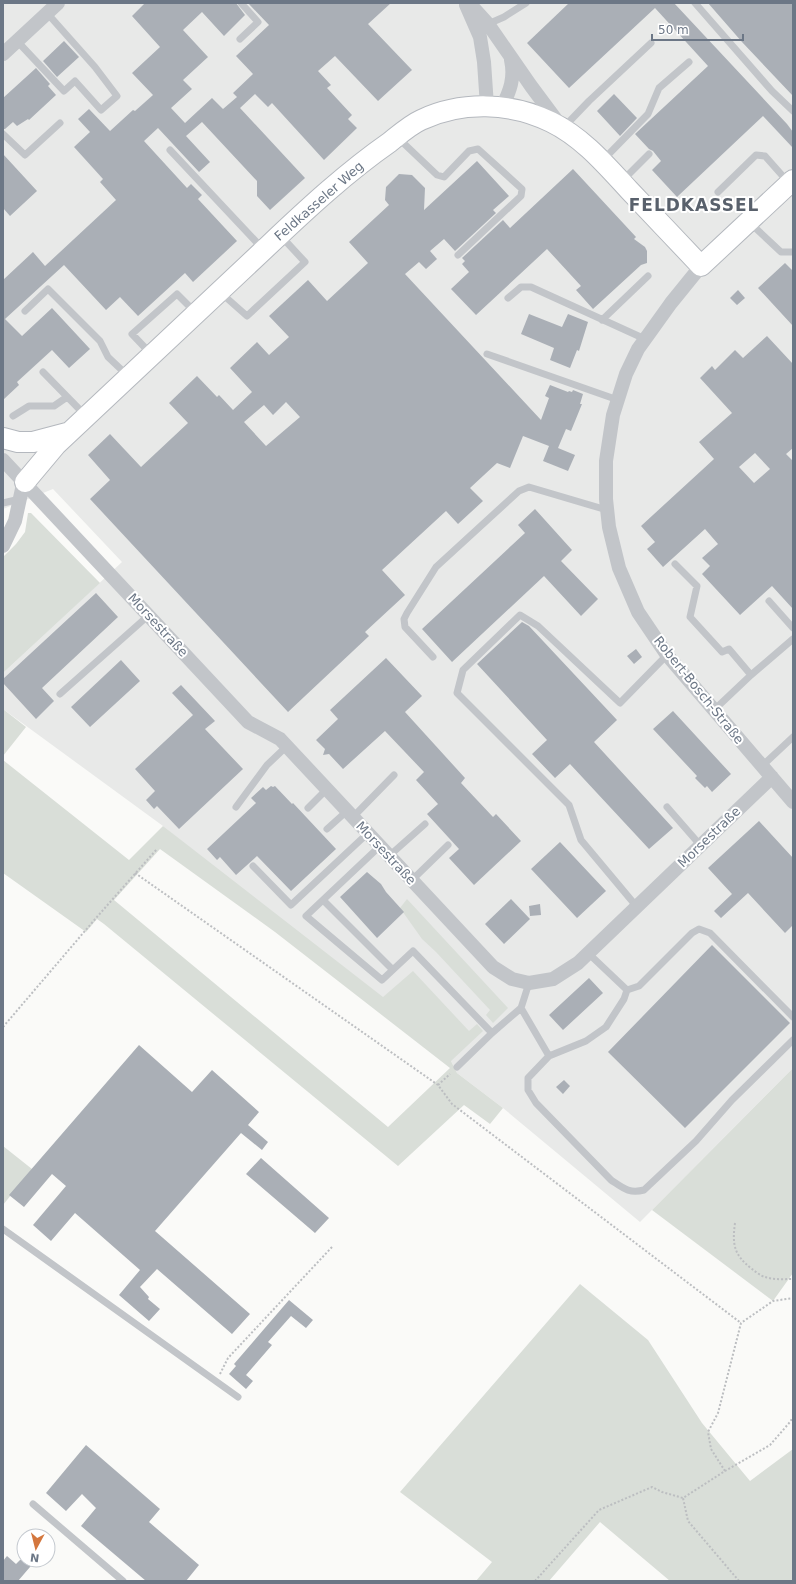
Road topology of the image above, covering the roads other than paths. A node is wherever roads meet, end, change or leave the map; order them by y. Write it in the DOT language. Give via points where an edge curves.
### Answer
graph roads {
  1 [pos="58,3"];
  2 [pos="241,3"];
  3 [pos="465,3"];
  4 [pos="469,3"];
  5 [pos="526,3"];
  6 [pos="694,3"];
  7 [pos="47,13"];
  8 [pos="488,24"];
  9 [pos="240,39"];
  10 [pos="17,41"];
  11 [pos="650,44"];
  12 [pos="3,54"];
  13 [pos="510,57"];
  14 [pos="689,62"];
  15 [pos="494,106"];
  16 [pos="793,110"];
  17 [pos="60,123"];
  18 [pos="562,129"];
  19 [pos="3,134"];
  20 [pos="397,137"];
  21 [pos="170,150"];
  22 [pos="649,154"];
  23 [pos="602,161"];
  24 [pos="622,182"];
  25 [pos="791,182"];
  26 [pos="718,192"];
  27 [pos="749,222"];
  28 [pos="280,235"];
  29 [pos="264,250"];
  30 [pos="793,252"];
  31 [pos="458,255"];
  32 [pos="701,266"];
  33 [pos="648,276"];
  34 [pos="220,291"];
  35 [pos="508,298"];
  36 [pos="25,311"];
  37 [pos="196,313"];
  38 [pos="602,320"];
  39 [pos="645,339"];
  40 [pos="487,354"];
  41 [pos="152,355"];
  42 [pos="43,372"];
  43 [pos="129,376"];
  44 [pos="67,397"];
  45 [pos="618,400"];
  46 [pos="12,416"];
  47 [pos="86,416"];
  48 [pos="69,432"];
  49 [pos="3,438"];
  50 [pos="3,460"];
  51 [pos="23,491"];
  52 [pos="3,504"];
  53 [pos="608,510"];
  54 [pos="3,546"];
  55 [pos="675,564"];
  56 [pos="769,600"];
  57 [pos="149,615"];
  58 [pos="793,628"];
  59 [pos="793,639"];
  60 [pos="668,655"];
  61 [pos="433,657"];
  62 [pos="751,675"];
  63 [pos="60,694"];
  64 [pos="714,710"];
  65 [pos="793,737"];
  66 [pos="287,746"];
  67 [pos="762,766"];
  68 [pos="394,775"];
  69 [pos="772,778"];
  70 [pos="327,789"];
  71 [pos="793,802"];
  72 [pos="236,807"];
  73 [pos="667,807"];
  74 [pos="308,808"];
  75 [pos="350,814"];
  76 [pos="425,824"];
  77 [pos="327,829"];
  78 [pos="368,833"];
  79 [pos="448,845"];
  80 [pos="701,846"];
  81 [pos="385,851"];
  82 [pos="253,866"];
  83 [pos="412,880"];
  84 [pos="323,900"];
  85 [pos="637,907"];
  86 [pos="588,953"];
  87 [pos="392,970"];
  88 [pos="529,983"];
  89 [pos="627,990"];
  90 [pos="521,1008"];
  91 [pos="793,1017"];
  92 [pos="492,1033"];
  93 [pos="793,1040"];
  94 [pos="549,1056"];
  95 [pos="457,1067"];
  96 [pos="3,1228"];
  97 [pos="238,1397"];
  98 [pos="33,1504"];
  99 [pos="123,1581"];
  1 -- 7 [label="street"];
  2 -- 9 [label="lane" via="258,22"];
  3 -- 15 [label="street" via="480,36"];
  4 -- 8 [label="street"];
  5 -- 8 [label="lane"];
  6 -- 16 [label="lane" via="772,91"];
  7 -- 10 [label="street"];
  7 -- 10 [label="lane" via="118,96 101,110 76,81 64,91"];
  8 -- 13 [label="street"];
  10 -- 12 [label="street"];
  11 -- 18 [label="lane"];
  13 -- 15 [label="street" via="513,80 509,94"];
  13 -- 18 [label="street"];
  14 -- 23 [label="lane" via="660,88 648,114"];
  15 -- 18 [label="street, Feldkasseler Weg" via="520,110 545,119"];
  15 -- 20 [label="street, Feldkasseler Weg" via="441,112 420,120"];
  17 -- 19 [label="lane" via="25,155"];
  18 -- 23 [label="street, Feldkasseler Weg" via="580,140"];
  20 -- 28 [label="street, Feldkasseler Weg" via="370,156"];
  20 -- 31 [label="lane" via="437,175 444,177 469,151 478,149 522,189 521,196"];
  21 -- 29 [label="lane"];
  22 -- 24 [label="lane"];
  23 -- 24 [label="street, Feldkasseler Weg"];
  24 -- 32 [label="street, Feldkasseler Weg"];
  25 -- 26 [label="lane" via="765,156 756,155"];
  25 -- 27 [label="street, Robert-Bosch-Straße"];
  27 -- 30 [label="lane" via="781,252"];
  27 -- 32 [label="street, Robert-Bosch-Straße"];
  28 -- 29 [label="street, Feldkasseler Weg"];
  28 -- 34 [label="lane" via="305,262 247,316"];
  29 -- 34 [label="street, Feldkasseler Weg"];
  32 -- 39 [label="street, Robert-Bosch-Straße"];
  33 -- 38 [label="lane"];
  34 -- 37 [label="street, Feldkasseler Weg"];
  35 -- 38 [label="lane" via="521,287 531,287"];
  36 -- 43 [label="lane" via="48,289 100,341 108,357"];
  37 -- 41 [label="street, Feldkasseler Weg"];
  37 -- 41 [label="lane" via="177,294 132,334"];
  38 -- 39 [label="lane"];
  39 -- 45 [label="street, Robert-Bosch-Straße" via="626,374"];
  40 -- 45 [label="lane"];
  41 -- 43 [label="street, Feldkasseler Weg"];
  42 -- 44 [label="lane"];
  43 -- 47 [label="street, Feldkasseler Weg"];
  44 -- 46 [label="lane" via="54,406 30,406"];
  44 -- 47 [label="lane"];
  45 -- 53 [label="street, Robert-Bosch-Straße" via="613,415 606,461"];
  47 -- 48 [label="street, Feldkasseler Weg"];
  48 -- 49 [label="street" via="33,442"];
  48 -- 51 [label="street, Feldkasseler Weg" via="56,445"];
  50 -- 51 [label="street, Morsestraße"];
  51 -- 52 [label="lane"];
  51 -- 54 [label="street, Feldkasseler Weg" via="15,521"];
  51 -- 57 [label="street, Morsestraße"];
  53 -- 60 [label="street, Robert-Bosch-Straße" via="609,527 620,568 638,612"];
  53 -- 61 [label="lane" via="529,487 519,491 436,567 407,613 404,619 405,627"];
  55 -- 62 [label="lane" via="697,586 690,617 722,652 729,649"];
  56 -- 58 [label="lane"];
  57 -- 63 [label="lane"];
  57 -- 66 [label="street, Morsestraße" via="248,722 280,739"];
  59 -- 62 [label="lane"];
  60 -- 64 [label="street, Robert-Bosch-Straße"];
  60 -- 85 [label="lane" via="620,702 538,626 520,615 464,670 457,693 569,805 580,840"];
  62 -- 64 [label="lane"];
  64 -- 67 [label="street, Robert-Bosch-Straße"];
  65 -- 67 [label="lane"];
  66 -- 70 [label="street, Morsestraße"];
  66 -- 72 [label="lane" via="267,765"];
  67 -- 69 [label="street, Robert-Bosch-Straße"];
  68 -- 75 [label="lane"];
  69 -- 71 [label="street, Robert-Bosch-Straße"];
  69 -- 80 [label="street, Morsestraße"];
  70 -- 74 [label="lane"];
  70 -- 75 [label="street, Morsestraße"];
  73 -- 80 [label="lane"];
  75 -- 77 [label="lane"];
  75 -- 78 [label="street, Morsestraße"];
  76 -- 81 [label="lane"];
  78 -- 81 [label="street, Morsestraße"];
  78 -- 82 [label="lane" via="291,905"];
  79 -- 83 [label="lane"];
  80 -- 85 [label="street, Morsestraße"];
  81 -- 83 [label="street, Morsestraße"];
  81 -- 84 [label="lane"];
  83 -- 88 [label="street, Morsestraße" via="493,967 512,979"];
  84 -- 87 [label="lane"];
  84 -- 87 [label="lane" via="306,916 382,980"];
  85 -- 86 [label="street, Morsestraße"];
  86 -- 88 [label="street, Morsestraße" via="578,963 553,979"];
  86 -- 89 [label="lane"];
  87 -- 92 [label="lane" via="413,951"];
  88 -- 90 [label="lane"];
  89 -- 91 [label="lane" via="639,986 692,932 698,929 710,933"];
  89 -- 94 [label="lane" via="624,1000 606,1027 586,1041"];
  90 -- 92 [label="lane"];
  90 -- 94 [label="lane"];
  92 -- 95 [label="lane"];
  93 -- 94 [label="lane" via="732,1100 696,1141 644,1190 635,1192 624,1189 611,1180 536,1102 528,1090 528,1078"];
  96 -- 97 [label="lane"];
  98 -- 99 [label="lane"];
}
